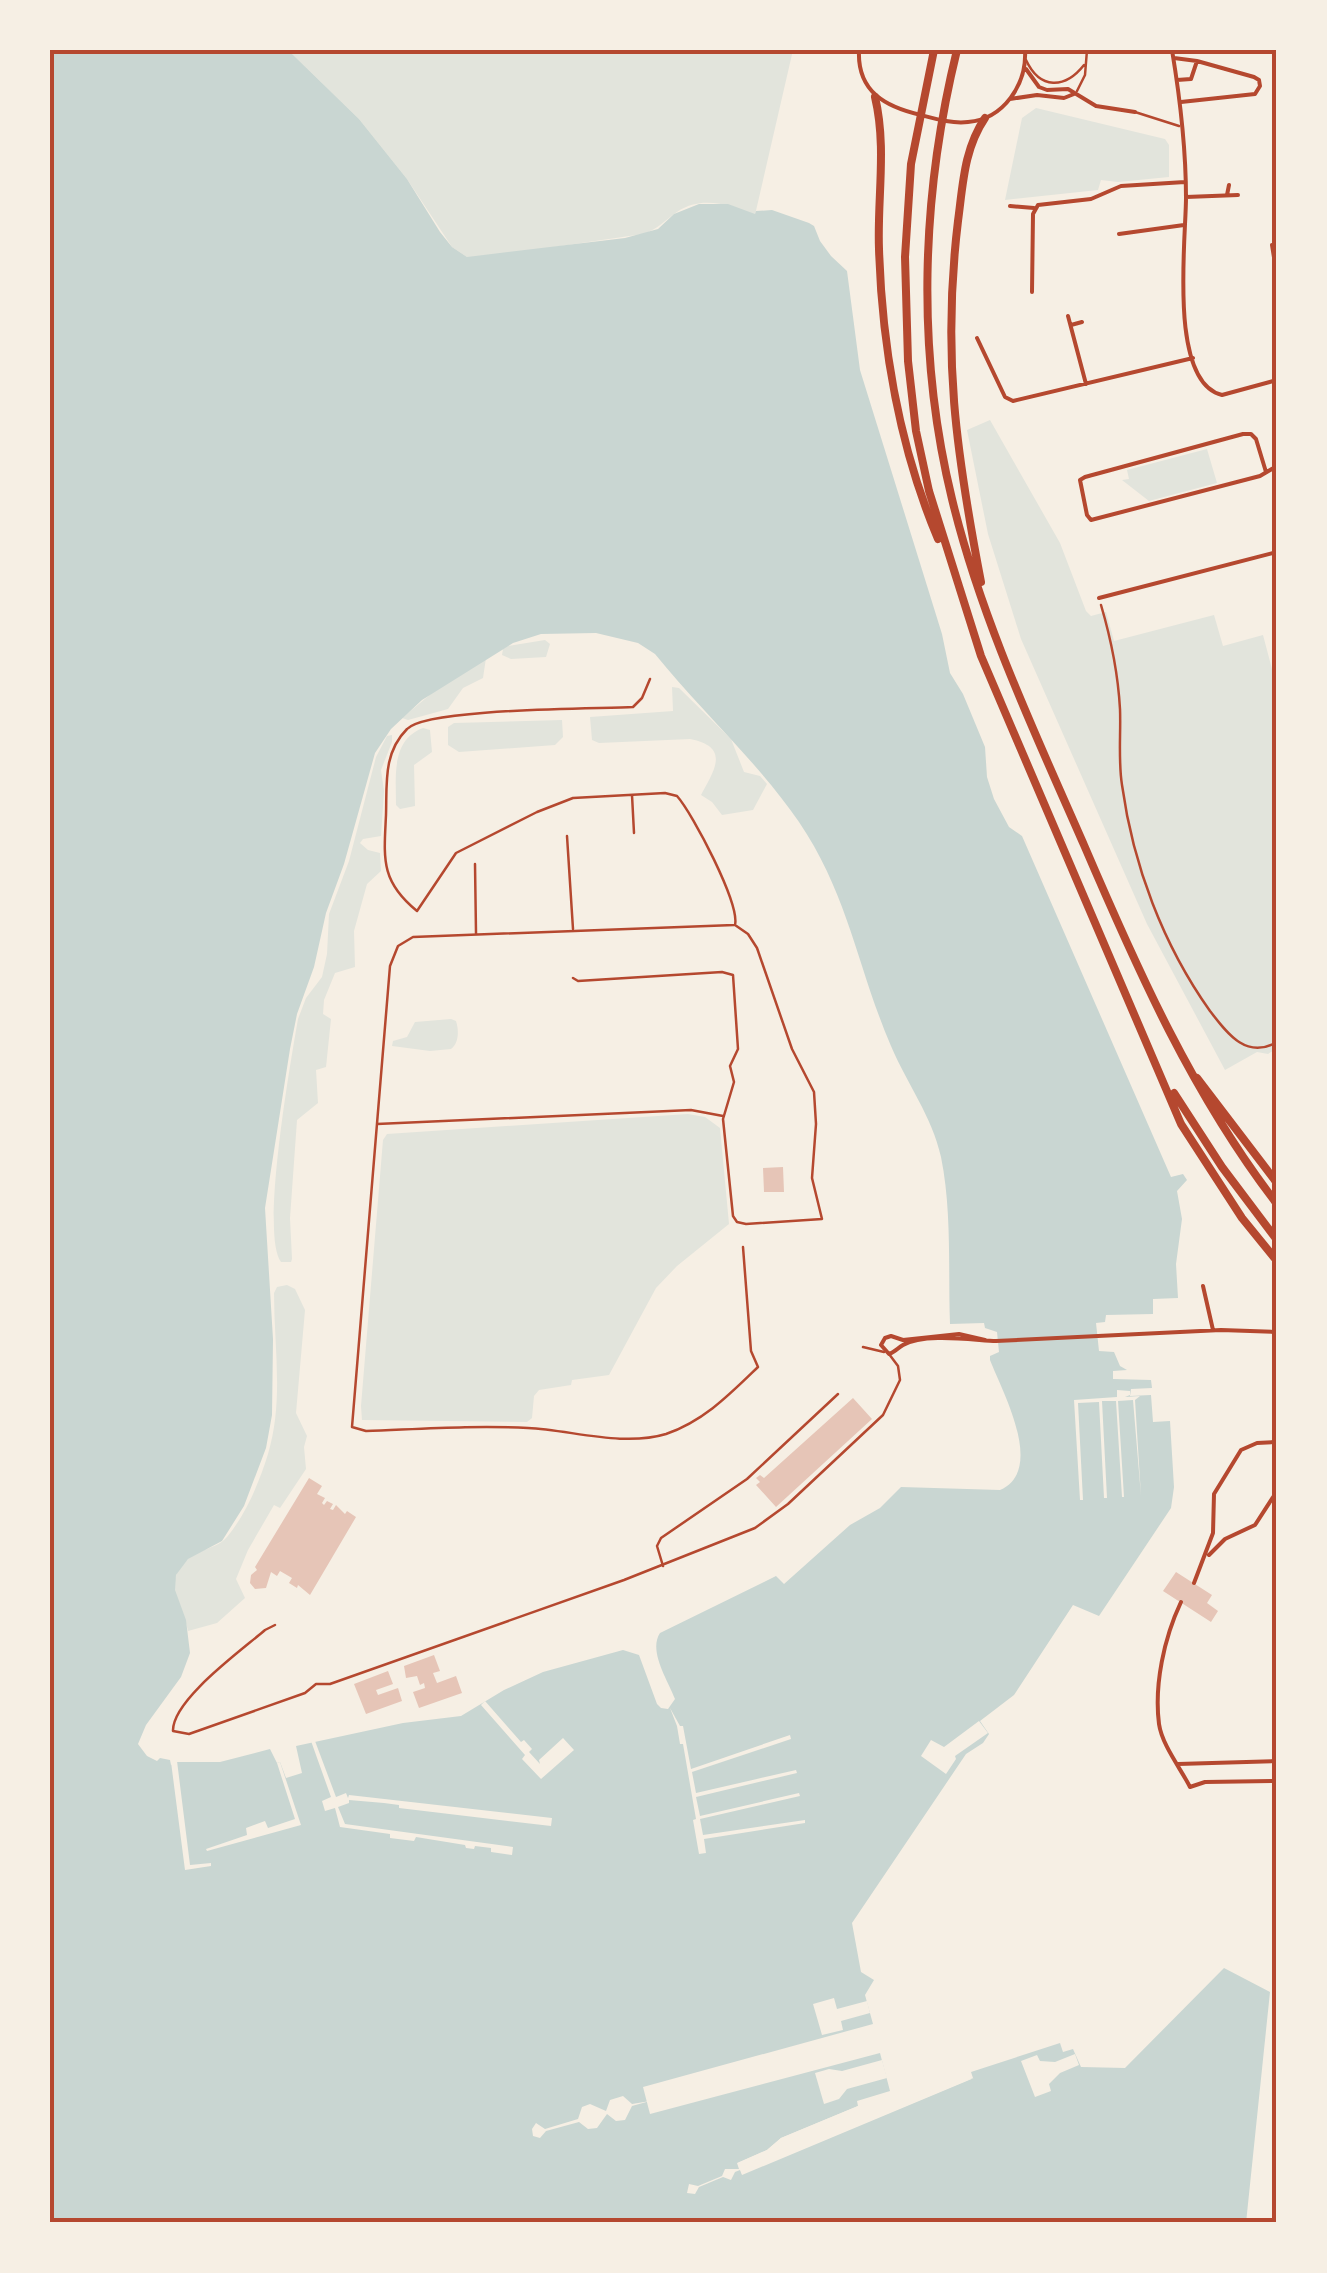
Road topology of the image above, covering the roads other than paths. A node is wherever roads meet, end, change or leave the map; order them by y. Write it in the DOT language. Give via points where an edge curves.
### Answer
graph roads {
  1 [pos="859,50"];
  2 [pos="934,50"];
  3 [pos="957,50"];
  4 [pos="1026,50"];
  5 [pos="1087,50"];
  6 [pos="1172,50"];
  7 [pos="1174,58"];
  8 [pos="1197,61"];
  9 [pos="1025,62"];
  10 [pos="1084,65"];
  11 [pos="1176,80"];
  12 [pos="1074,94"];
  13 [pos="876,97"];
  14 [pos="1010,100"];
  15 [pos="1179,102"];
  16 [pos="1135,112"];
  17 [pos="985,118"];
  18 [pos="1180,126"];
  19 [pos="1185,182"];
  20 [pos="1229,185"];
  21 [pos="1238,195"];
  22 [pos="1228,196"];
  23 [pos="1186,197"];
  24 [pos="1010,206"];
  25 [pos="1034,208"];
  26 [pos="1185,225"];
  27 [pos="1119,234"];
  28 [pos="1272,246"];
  29 [pos="1277,276"];
  30 [pos="1032,280"];
  31 [pos="1040,280"];
  32 [pos="1032,292"];
  33 [pos="1068,316"];
  34 [pos="1082,322"];
  35 [pos="1071,325"];
  36 [pos="977,338"];
  37 [pos="1193,358"];
  38 [pos="1277,380"];
  39 [pos="1086,384"];
  40 [pos="1009,401"];
  41 [pos="1003,406"];
  42 [pos="1277,466"];
  43 [pos="1266,472"];
  44 [pos="1277,552"];
  45 [pos="952,571"];
  46 [pos="1099,598"];
  47 [pos="987,611"];
  48 [pos="650,678"];
  49 [pos="632,795"];
  50 [pos="634,832"];
  51 [pos="566,836"];
  52 [pos="475,864"];
  53 [pos="735,925"];
  54 [pos="573,932"];
  55 [pos="476,935"];
  56 [pos="572,978"];
  57 [pos="1185,1062"];
  58 [pos="1163,1077"];
  59 [pos="723,1116"];
  60 [pos="375,1124"];
  61 [pos="1277,1183"];
  62 [pos="1277,1204"];
  63 [pos="1277,1240"];
  64 [pos="743,1246"];
  65 [pos="1277,1261"];
  66 [pos="1203,1286"];
  67 [pos="1213,1331"];
  68 [pos="1277,1332"];
  69 [pos="896,1338"];
  70 [pos="985,1340"];
  71 [pos="863,1347"];
  72 [pos="898,1349"];
  73 [pos="886,1353"];
  74 [pos="898,1366"];
  75 [pos="838,1394"];
  76 [pos="1277,1442"];
  77 [pos="1277,1490"];
  78 [pos="1206,1559"];
  79 [pos="663,1566"];
  80 [pos="1194,1584"];
  81 [pos="1181,1602"];
  82 [pos="275,1625"];
  83 [pos="1277,1760"];
  84 [pos="1178,1764"];
  85 [pos="1277,1781"];
  1 -- 13 [label="street" via="860,70"];
  2 -- 45 [label="highway" via="906,222 908,360 916,430"];
  3 -- 47 [label="highway" via="927,263 930,354 952,501"];
  4 -- 9 [label="street"];
  5 -- 10 [label="lane"];
  6 -- 7 [label="street"];
  7 -- 8 [label="street"];
  7 -- 11 [label="street"];
  8 -- 11 [label="street" via="1191,78"];
  8 -- 15 [label="street" via="1254,77 1260,91"];
  9 -- 10 [label="lane" via="1051,84 1069,80"];
  9 -- 12 [label="street" via="1039,87"];
  9 -- 14 [label="street"];
  10 -- 12 [label="lane"];
  11 -- 15 [label="street"];
  12 -- 14 [label="street"];
  12 -- 16 [label="street" via="1096,106"];
  13 -- 17 [label="street" via="894,109 935,118"];
  13 -- 45 [label="highway" via="882,128 878,248 891,365 916,480"];
  14 -- 17 [label="street"];
  15 -- 18 [label="street"];
  16 -- 18 [label="lane"];
  17 -- 47 [label="highway" via="967,156 950,350 959,467"];
  18 -- 19 [label="street"];
  19 -- 23 [label="street"];
  19 -- 25 [label="street" via="1121,186"];
  20 -- 22 [label="street"];
  21 -- 22 [label="street"];
  22 -- 23 [label="street"];
  23 -- 26 [label="street"];
  24 -- 25 [label="street"];
  25 -- 30 [label="street"];
  26 -- 27 [label="street"];
  26 -- 37 [label="street" via="1182,284"];
  28 -- 29 [label="street"];
  30 -- 31 [label="street"];
  30 -- 32 [label="street"];
  33 -- 35 [label="street"];
  34 -- 35 [label="street"];
  35 -- 39 [label="street"];
  36 -- 40 [label="street"];
  37 -- 38 [label="street" via="1213,392 1236,393"];
  37 -- 39 [label="street"];
  39 -- 40 [label="street"];
  40 -- 41 [label="street"];
  42 -- 43 [label="street"];
  43 -- 43 [label="street" via="1256,439 1243,434 1085,477 1079,487 1091,520"];
  44 -- 46 [label="street"];
  45 -- 58 [label="highway" via="996,692"];
  47 -- 57 [label="highway" via="1102,887"];
  48 -- 49 [label="lane" via="632,707 433,718 408,728 388,760 384,862 394,886 417,910 464,847 565,800"];
  49 -- 50 [label="lane"];
  49 -- 53 [label="lane" via="679,798 712,856"];
  51 -- 54 [label="lane"];
  52 -- 55 [label="lane"];
  53 -- 54 [label="lane"];
  53 -- 59 [label="lane" via="757,948 814,1092 812,1175 822,1220 734,1220"];
  54 -- 55 [label="lane"];
  55 -- 60 [label="lane" via="398,946 390,961"];
  56 -- 59 [label="lane" via="733,975 738,1049"];
  57 -- 61 [label="highway"];
  57 -- 62 [label="highway" via="1225,1133"];
  58 -- 63 [label="highway"];
  58 -- 65 [label="highway" via="1192,1142"];
  59 -- 60 [label="lane" via="692,1110"];
  60 -- 64 [label="lane" via="352,1427 655,1436 705,1415 758,1367 751,1352"];
  66 -- 67 [label="street"];
  67 -- 68 [label="street"];
  67 -- 70 [label="street"];
  69 -- 70 [label="street" via="958,1334"];
  69 -- 72 [label="street"];
  69 -- 73 [label="street" via="882,1340"];
  70 -- 72 [label="street" via="915,1342"];
  71 -- 73 [label="lane"];
  72 -- 73 [label="street"];
  72 -- 74 [label="lane"];
  73 -- 74 [label="lane"];
  74 -- 79 [label="lane" via="899,1384 883,1415 780,1510 746,1532"];
  75 -- 79 [label="lane" via="747,1479 661,1538"];
  76 -- 78 [label="street" via="1238,1453 1211,1500 1214,1527"];
  77 -- 78 [label="street" via="1255,1524 1225,1539"];
  78 -- 80 [label="street"];
  79 -- 82 [label="lane" via="189,1734 174,1732 172,1724 204,1682"];
  81 -- 84 [label="street" via="1161,1668 1159,1727"];
  83 -- 84 [label="street"];
  84 -- 85 [label="street" via="1190,1787"];
}
